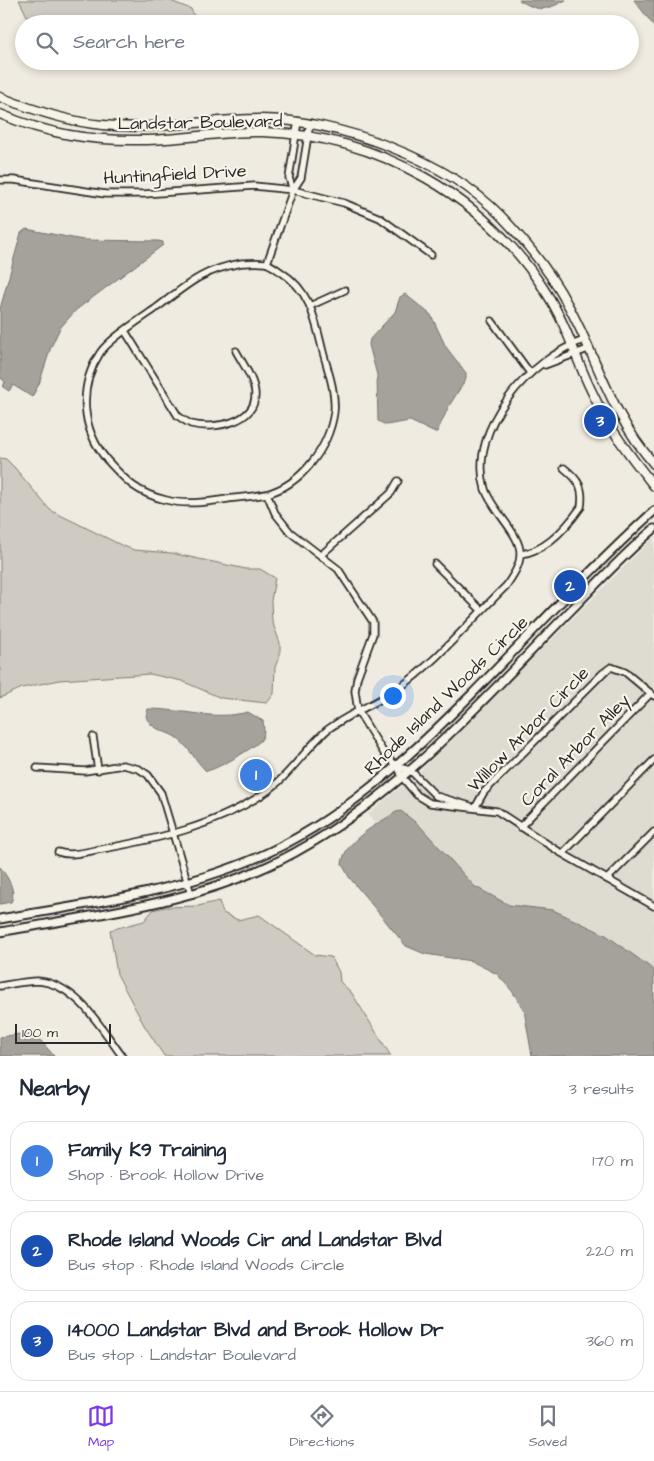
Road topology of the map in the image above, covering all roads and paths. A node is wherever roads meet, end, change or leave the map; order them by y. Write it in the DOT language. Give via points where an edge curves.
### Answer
graph roads {
  1 [pos="0,97"];
  2 [pos="0,114"];
  3 [pos="298,121"];
  4 [pos="310,123"];
  5 [pos="296,135"];
  6 [pos="308,137"];
  7 [pos="0,180"];
  8 [pos="293,190"];
  9 [pos="431,255"];
  10 [pos="267,263"];
  11 [pos="345,290"];
  12 [pos="312,305"];
  13 [pos="492,321"];
  14 [pos="125,331"];
  15 [pos="584,340"];
  16 [pos="572,344"];
  17 [pos="588,349"];
  18 [pos="236,351"];
  19 [pos="576,354"];
  20 [pos="530,373"];
  21 [pos="654,464"];
  22 [pos="564,468"];
  23 [pos="398,481"];
  24 [pos="654,486"];
  25 [pos="267,494"];
  26 [pos="654,511"];
  27 [pos="654,529"];
  28 [pos="521,554"];
  29 [pos="321,555"];
  30 [pos="435,564"];
  31 [pos="481,610"];
  32 [pos="652,695"];
  33 [pos="358,711"];
  34 [pos="93,737"];
  35 [pos="654,760"];
  36 [pos="398,766"];
  37 [pos="37,768"];
  38 [pos="98,770"];
  39 [pos="410,770"];
  40 [pos="402,777"];
  41 [pos="475,808"];
  42 [pos="520,827"];
  43 [pos="654,832"];
  44 [pos="173,833"];
  45 [pos="290,841"];
  46 [pos="58,852"];
  47 [pos="294,853"];
  48 [pos="563,854"];
  49 [pos="607,879"];
  50 [pos="188,883"];
  51 [pos="191,894"];
  52 [pos="653,905"];
  53 [pos="0,920"];
  54 [pos="0,932"];
  55 [pos="0,986"];
  56 [pos="122,1056"];
  1 -- 3 [label="main road, Landstar Boulevard" via="61,118 104,125 262,119"];
  2 -- 5 [label="main road, Landstar Boulevard" via="58,134 103,139 142,140 262,132"];
  3 -- 4 [label="main road, Landstar Boulevard"];
  3 -- 5 [label="street"];
  4 -- 6 [label="street"];
  4 -- 15 [label="main road, Landstar Boulevard" via="380,143 421,160 458,181 498,213 536,254 554,280"];
  5 -- 6 [label="main road, Landstar Boulevard"];
  5 -- 8 [label="street" via="289,178"];
  6 -- 8 [label="street" via="301,178"];
  6 -- 16 [label="main road, Landstar Boulevard" via="374,152 451,193 487,222 522,260 548,294"];
  7 -- 8 [label="street, Huntingfield Drive" via="105,194 254,186"];
  8 -- 9 [label="street, Huntingfield Drive" via="344,203 380,218"];
  8 -- 10 [label="street"];
  10 -- 12 [label="street" via="298,286"];
  10 -- 14 [label="street" via="242,263 203,273"];
  11 -- 12 [label="street"];
  12 -- 25 [label="street" via="333,389 334,412 324,443 309,466 289,484"];
  13 -- 20 [label="street"];
  14 -- 18 [label="street" via="178,416 190,424 205,426 235,422 245,416 253,405 255,393 250,376"];
  14 -- 25 [label="street" via="101,351 89,377 84,404 88,426 100,452 120,475 144,494 169,501 193,504"];
  15 -- 16 [label="street"];
  15 -- 17 [label="main road, Landstar Boulevard"];
  16 -- 19 [label="main road, Landstar Boulevard"];
  16 -- 20 [label="street"];
  17 -- 19 [label="street"];
  17 -- 21 [label="main road, Landstar Boulevard" via="620,417"];
  19 -- 20 [label="street"];
  19 -- 24 [label="main road, Landstar Boulevard" via="609,426"];
  20 -- 28 [label="street" via="492,424 484,445 482,467 492,507 516,537"];
  22 -- 28 [label="street" via="582,486 581,507 546,545 536,552"];
  23 -- 29 [label="street" via="391,493"];
  25 -- 29 [label="street" via="275,513 290,532"];
  26 -- 36 [label="street, Rhode Island Woods Circle"];
  27 -- 39 [label="street, Rhode Island Woods Circle"];
  28 -- 31 [label="street" via="514,574"];
  29 -- 33 [label="street" via="338,569 373,622 373,634 357,678"];
  30 -- 31 [label="street"];
  31 -- 33 [label="street" via="417,674"];
  32 -- 41 [label="street, Willow Arbor Circle" via="625,672 612,667 484,792"];
  32 -- 42 [label="street, Coral Arbor Alley"];
  33 -- 36 [label="street" via="385,755"];
  33 -- 44 [label="street" via="322,736 286,776 264,793 235,811"];
  34 -- 38 [label="street"];
  35 -- 48 [label="street"];
  36 -- 39 [label="street"];
  36 -- 40 [label="street"];
  36 -- 45 [label="street, Rhode Island Woods Circle" via="342,810"];
  37 -- 38 [label="street"];
  38 -- 44 [label="street" via="128,766 148,775 161,793"];
  39 -- 40 [label="street, Rhode Island Woods Circle"];
  39 -- 41 [label="street, Willow Arbor Circle" via="436,796"];
  40 -- 41 [label="street, Willow Arbor Circle" via="417,795 430,803"];
  40 -- 47 [label="street, Rhode Island Woods Circle" via="349,818"];
  41 -- 42 [label="street, Willow Arbor Circle" via="497,811"];
  42 -- 48 [label="street, Willow Arbor Circle"];
  43 -- 49 [label="street"];
  44 -- 46 [label="street" via="73,854"];
  44 -- 50 [label="street"];
  45 -- 47 [label="street"];
  45 -- 50 [label="street, Rhode Island Woods Circle" via="257,858"];
  47 -- 51 [label="street, Rhode Island Woods Circle"];
  48 -- 49 [label="street, Willow Arbor Circle"];
  49 -- 52 [label="street, Willow Arbor Circle"];
  50 -- 51 [label="street"];
  50 -- 53 [label="street, Rhode Island Woods Circle"];
  51 -- 54 [label="street, Rhode Island Woods Circle" via="135,908"];
  55 -- 56 [label="street" via="39,982 56,985 72,994"];
}
